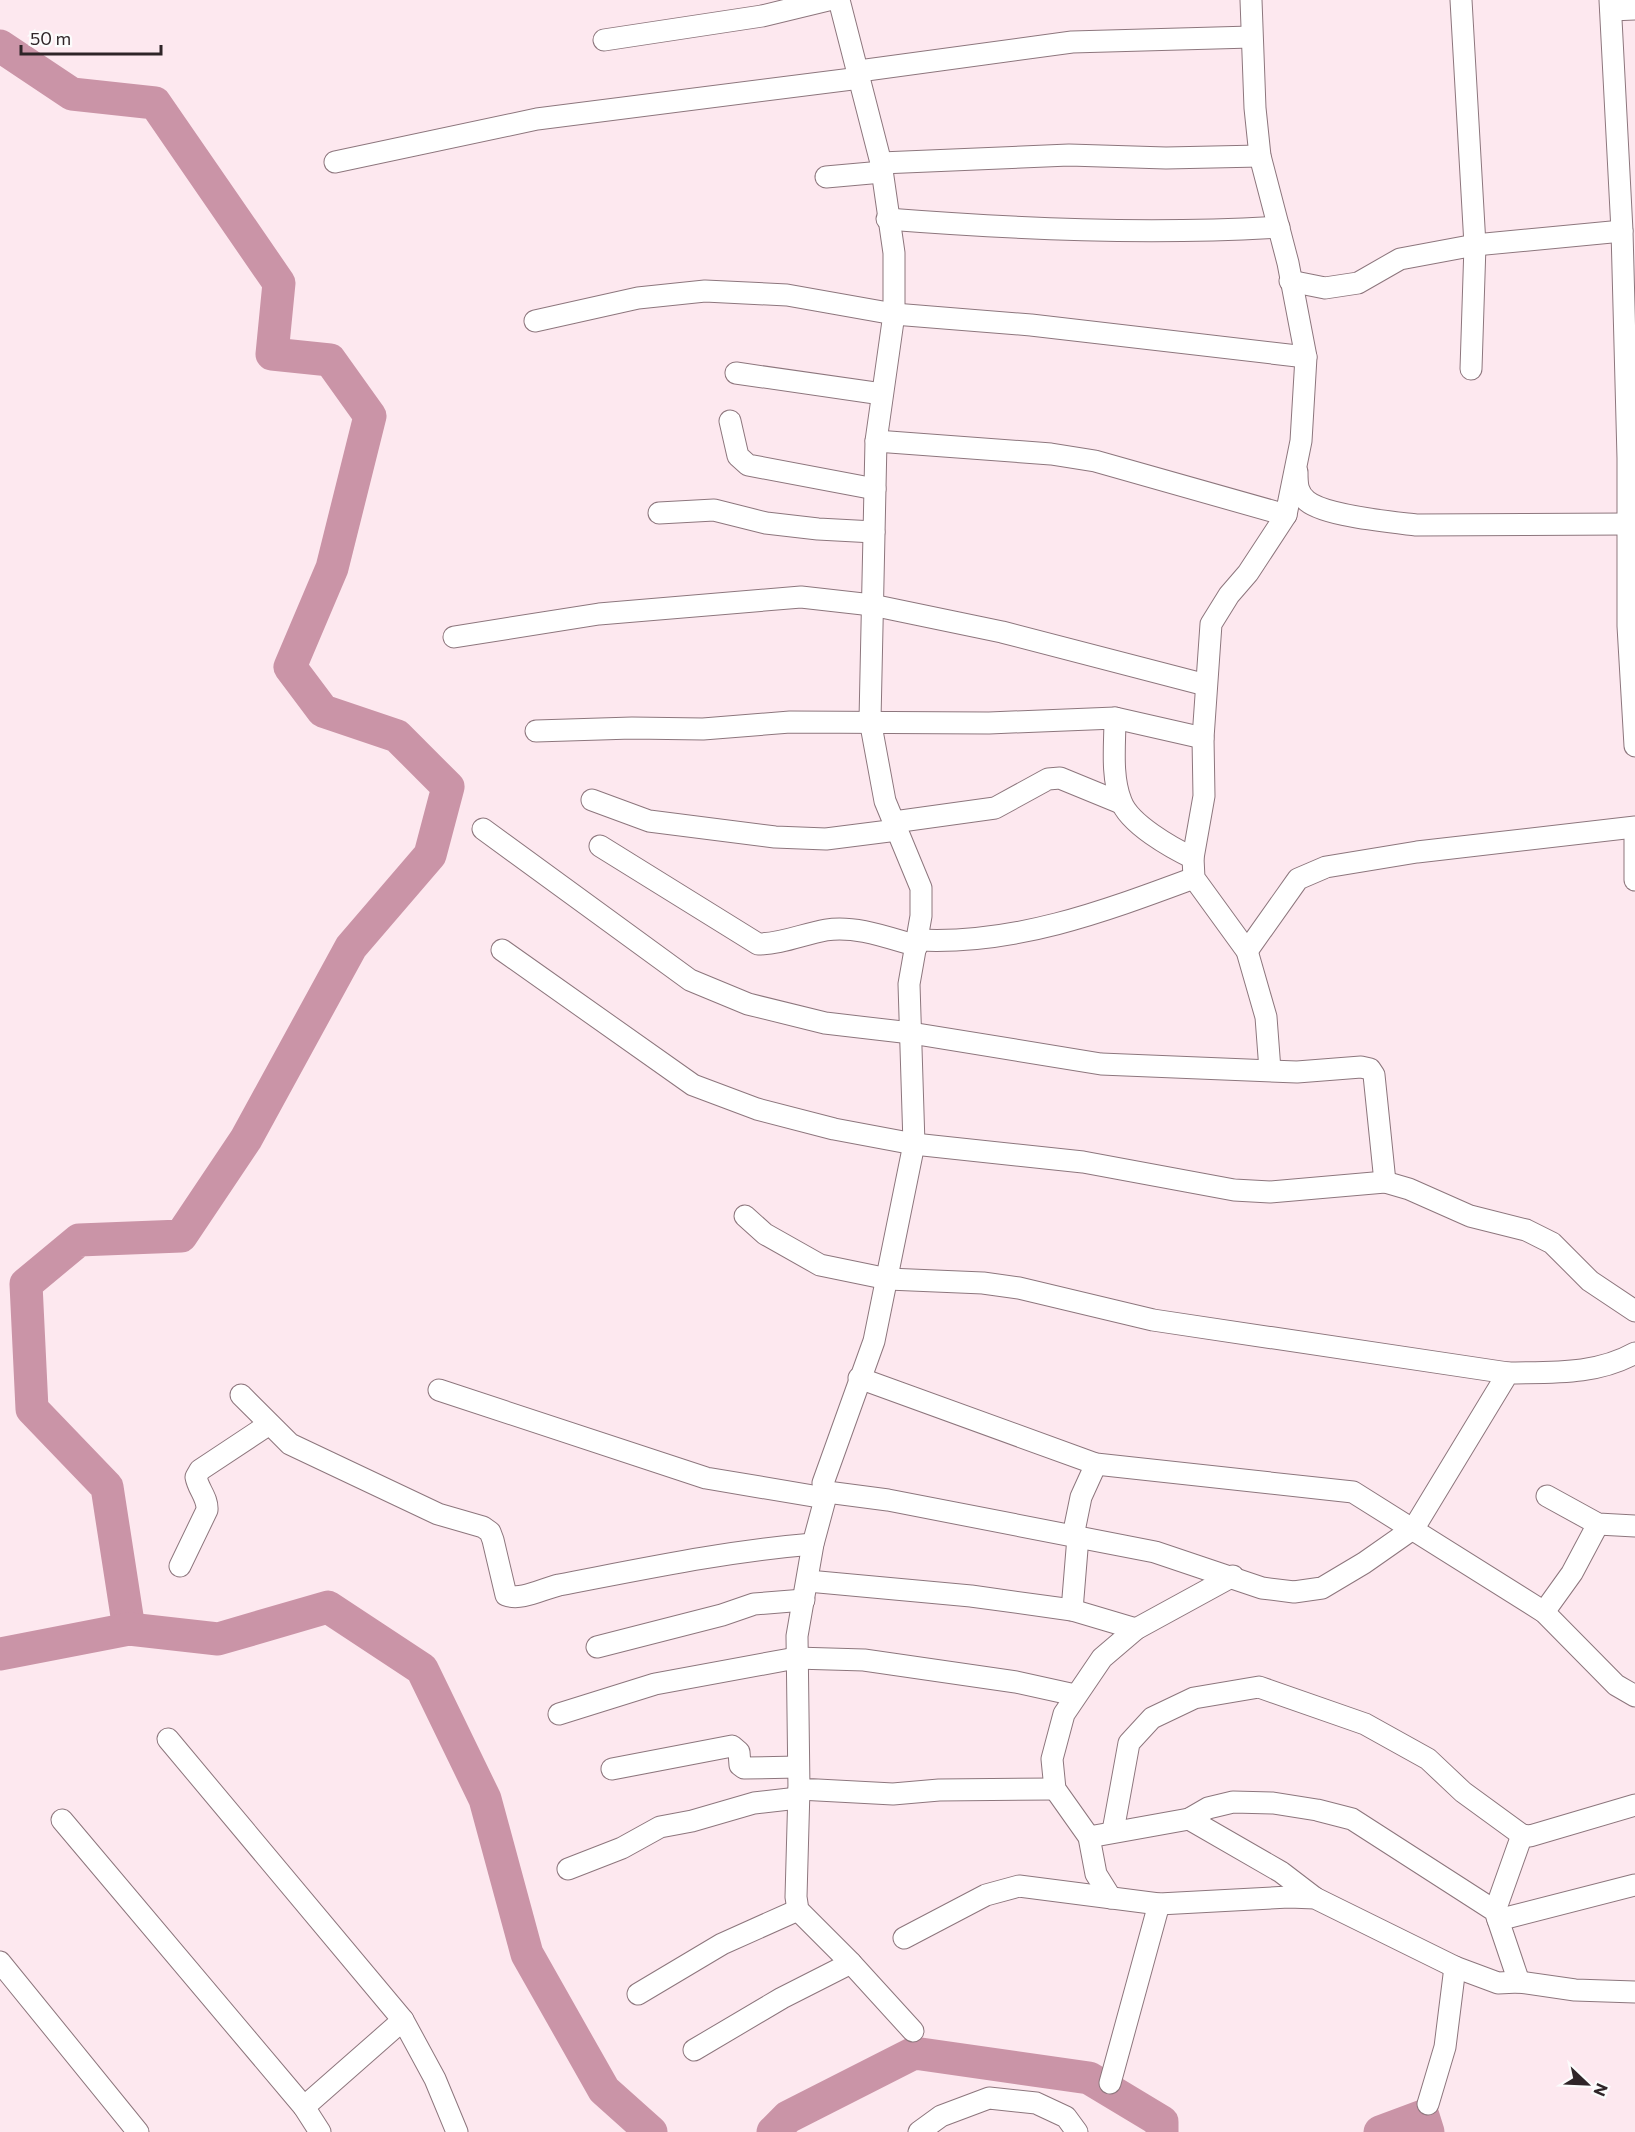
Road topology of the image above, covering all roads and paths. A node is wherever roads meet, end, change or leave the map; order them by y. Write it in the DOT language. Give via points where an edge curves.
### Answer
graph roads {
  1 [pos="828,0"];
  2 [pos="839,0"];
  3 [pos="1251,0"];
  4 [pos="1461,0"];
  5 [pos="1610,5"];
  6 [pos="1635,9"];
  7 [pos="1251,37"];
  8 [pos="604,40"];
  9 [pos="860,75"];
  10 [pos="1260,156"];
  11 [pos="334,162"];
  12 [pos="882,167"];
  13 [pos="1627,176"];
  14 [pos="826,177"];
  15 [pos="887,219"];
  16 [pos="1279,227"];
  17 [pos="1622,231"];
  18 [pos="1475,245"];
  19 [pos="1290,281"];
  20 [pos="894,314"];
  21 [pos="1629,320"];
  22 [pos="535,321"];
  23 [pos="1306,357"];
  24 [pos="1471,369"];
  25 [pos="736,373"];
  26 [pos="882,394"];
  27 [pos="730,421"];
  28 [pos="876,441"];
  29 [pos="1632,457"];
  30 [pos="1296,463"];
  31 [pos="875,489"];
  32 [pos="659,513"];
  33 [pos="1286,515"];
  34 [pos="1627,524"];
  35 [pos="874,532"];
  36 [pos="872,605"];
  37 [pos="1631,626"];
  38 [pos="454,637"];
  39 [pos="1206,685"];
  40 [pos="1115,718"];
  41 [pos="870,720"];
  42 [pos="536,731"];
  43 [pos="1203,738"];
  44 [pos="1635,746"];
  45 [pos="592,800"];
  46 [pos="1121,803"];
  47 [pos="896,826"];
  48 [pos="483,829"];
  49 [pos="1635,829"];
  50 [pos="600,846"];
  51 [pos="1194,868"];
  52 [pos="1635,880"];
  53 [pos="918,943"];
  54 [pos="502,950"];
  55 [pos="1247,951"];
  56 [pos="911,1033"];
  57 [pos="1270,1070"];
  58 [pos="914,1144"];
  59 [pos="1385,1182"];
  60 [pos="745,1216"];
  61 [pos="888,1278"];
  62 [pos="1635,1311"];
  63 [pos="1635,1353"];
  64 [pos="1508,1373"];
  65 [pos="860,1378"];
  66 [pos="439,1390"];
  67 [pos="241,1395"];
  68 [pos="268,1425"];
  69 [pos="1096,1464"];
  70 [pos="826,1495"];
  71 [pos="1547,1496"];
  72 [pos="1598,1524"];
  73 [pos="1635,1526"];
  74 [pos="1414,1528"];
  75 [pos="1076,1537"];
  76 [pos="813,1544"];
  77 [pos="180,1566"];
  78 [pos="1233,1576"];
  79 [pos="806,1590"];
  80 [pos="1072,1610"];
  81 [pos="1544,1612"];
  82 [pos="1136,1629"];
  83 [pos="597,1647"];
  84 [pos="796,1658"];
  85 [pos="1075,1695"];
  86 [pos="1635,1696"];
  87 [pos="559,1714"];
  88 [pos="168,1739"];
  89 [pos="798,1767"];
  90 [pos="612,1768"];
  91 [pos="1055,1789"];
  92 [pos="798,1794"];
  93 [pos="1635,1805"];
  94 [pos="1189,1819"];
  95 [pos="63,1820"];
  96 [pos="1113,1831"];
  97 [pos="1522,1835"];
  98 [pos="1089,1837"];
  99 [pos="568,1869"];
  100 [pos="1635,1885"];
  101 [pos="1111,1898"];
  102 [pos="1315,1898"];
  103 [pos="1160,1904"];
  104 [pos="798,1910"];
  105 [pos="1496,1915"];
  106 [pos="904,1938"];
  107 [pos="0,1962"];
  108 [pos="851,1963"];
  109 [pos="1455,1967"];
  110 [pos="1519,1982"];
  111 [pos="1635,1992"];
  112 [pos="638,1994"];
  113 [pos="403,2020"];
  114 [pos="913,2031"];
  115 [pos="694,2050"];
  116 [pos="1110,2083"];
  117 [pos="1428,2104"];
  118 [pos="304,2107"];
  119 [pos="138,2132"];
  120 [pos="320,2132"];
  121 [pos="457,2132"];
  122 [pos="919,2132"];
  123 [pos="1077,2132"];
  1 -- 8 [label="street" via="762,16"];
  2 -- 9 [label="street"];
  3 -- 7 [label="street"];
  4 -- 18 [label="street"];
  5 -- 6 [label="street"];
  5 -- 13 [label="street"];
  7 -- 9 [label="street" via="1072,42"];
  7 -- 10 [label="street"];
  9 -- 11 [label="street" via="537,119"];
  9 -- 12 [label="street"];
  10 -- 12 [label="street" via="1166,159 1069,155"];
  10 -- 16 [label="street"];
  12 -- 14 [label="street"];
  12 -- 15 [label="street"];
  13 -- 17 [label="street"];
  15 -- 16 [label="street" via="1187,232"];
  15 -- 20 [label="street" via="894,253"];
  16 -- 19 [label="street"];
  17 -- 18 [label="street"];
  17 -- 21 [label="street"];
  18 -- 19 [label="street" via="1400,259 1358,283 1325,288"];
  18 -- 24 [label="street"];
  19 -- 23 [label="street"];
  20 -- 22 [label="street" via="787,295 705,291 639,298"];
  20 -- 23 [label="street" via="1031,325"];
  20 -- 26 [label="street"];
  21 -- 29 [label="street"];
  23 -- 30 [label="street"];
  25 -- 26 [label="street"];
  26 -- 28 [label="street"];
  27 -- 31 [label="street" via="742,462"];
  28 -- 31 [label="street"];
  28 -- 33 [label="street" via="1095,461"];
  29 -- 34 [label="street"];
  30 -- 33 [label="street"];
  30 -- 34 [label="street" via="1297,488 1307,501 1322,509 1364,518 1416,525"];
  31 -- 35 [label="street"];
  32 -- 35 [label="street" via="714,510 766,523"];
  33 -- 39 [label="street" via="1211,624"];
  34 -- 37 [label="street"];
  35 -- 36 [label="street"];
  36 -- 38 [label="street" via="801,597 599,614"];
  36 -- 39 [label="street" via="1002,632"];
  36 -- 41 [label="street"];
  37 -- 44 [label="street"];
  39 -- 43 [label="street"];
  40 -- 41 [label="street" via="989,723"];
  40 -- 43 [label="street"];
  40 -- 46 [label="street" via="1115,776"];
  41 -- 42 [label="street" via="703,729"];
  41 -- 47 [label="street" via="885,801"];
  43 -- 51 [label="street" via="1204,796"];
  45 -- 47 [label="street" via="649,821 775,837 826,839"];
  46 -- 47 [label="street" via="1060,778 1048,779 995,808"];
  46 -- 51 [label="street"];
  47 -- 53 [label="street" via="921,888"];
  48 -- 56 [label="street" via="690,980 748,1004 825,1023"];
  49 -- 52 [label="street"];
  49 -- 55 [label="street" via="1417,852 1326,867 1298,879"];
  50 -- 53 [label="street" via="758,944 841,929"];
  51 -- 53 [label="street" via="1109,909 1010,935"];
  51 -- 55 [label="street"];
  53 -- 56 [label="street" via="909,984"];
  54 -- 58 [label="street" via="693,1085 768,1112"];
  55 -- 57 [label="street" via="1266,1017"];
  56 -- 57 [label="street" via="1101,1064"];
  56 -- 58 [label="street"];
  57 -- 59 [label="street" via="1370,1069 1374,1075"];
  58 -- 59 [label="street" via="1083,1162 1234,1190 1270,1192"];
  58 -- 61 [label="street"];
  59 -- 62 [label="street" via="1470,1216 1526,1230 1552,1243 1590,1281"];
  60 -- 61 [label="street" via="765,1234 820,1265"];
  61 -- 64 [label="street" via="1019,1288 1153,1320"];
  61 -- 65 [label="street" via="874,1341"];
  63 -- 64 [label="street" via="1607,1367"];
  64 -- 74 [label="street"];
  65 -- 69 [label="street"];
  65 -- 70 [label="street" via="823,1483"];
  66 -- 70 [label="street" via="706,1478"];
  67 -- 68 [label="street"];
  68 -- 76 [label="street" via="290,1444 339,1469 438,1514 483,1527 493,1540 506,1595 513,1598 548,1587 704,1557"];
  68 -- 77 [label="street" via="200,1470 197,1485 208,1503 207,1510"];
  69 -- 74 [label="street" via="1353,1492"];
  69 -- 75 [label="street" via="1081,1497"];
  70 -- 75 [label="street" via="888,1500"];
  70 -- 76 [label="street"];
  71 -- 72 [label="street"];
  72 -- 73 [label="street"];
  72 -- 81 [label="street" via="1572,1573"];
  74 -- 78 [label="street" via="1322,1588 1294,1592 1262,1588"];
  74 -- 81 [label="street"];
  75 -- 78 [label="street" via="1155,1552"];
  75 -- 80 [label="street"];
  76 -- 79 [label="street"];
  78 -- 82 [label="street"];
  79 -- 80 [label="street" via="971,1596"];
  79 -- 83 [label="street"];
  79 -- 84 [label="street" via="796,1636"];
  80 -- 82 [label="street"];
  81 -- 86 [label="street" via="1616,1686"];
  82 -- 85 [label="street" via="1102,1658"];
  84 -- 85 [label="street" via="864,1660 1016,1682"];
  84 -- 87 [label="street" via="655,1684"];
  84 -- 89 [label="street"];
  85 -- 91 [label="street" via="1056,1736 1052,1759"];
  88 -- 113 [label="street"];
  89 -- 90 [label="street" via="747,1768 741,1765 737,1748 732,1746"];
  89 -- 92 [label="street"];
  91 -- 92 [label="street"];
  91 -- 98 [label="street"];
  92 -- 99 [label="street" via="660,1827 622,1848"];
  92 -- 104 [label="street"];
  93 -- 97 [label="street" via="1530,1836"];
  94 -- 96 [label="street"];
  94 -- 102 [label="street" via="1281,1872"];
  94 -- 105 [label="street" via="1208,1808 1233,1802 1284,1805 1352,1819"];
  95 -- 118 [label="street"];
  96 -- 97 [label="street" via="1129,1743 1152,1718 1194,1698 1259,1687 1365,1724 1428,1759 1463,1792"];
  96 -- 98 [label="street"];
  97 -- 105 [label="street"];
  98 -- 101 [label="street" via="1096,1874"];
  100 -- 105 [label="street"];
  101 -- 103 [label="street"];
  101 -- 106 [label="street" via="1019,1886 986,1895"];
  102 -- 103 [label="street"];
  102 -- 109 [label="street"];
  103 -- 116 [label="street"];
  104 -- 108 [label="street"];
  104 -- 112 [label="street" via="722,1944"];
  105 -- 110 [label="street"];
  107 -- 119 [label="street"];
  108 -- 114 [label="street"];
  108 -- 115 [label="street"];
  109 -- 110 [label="street" via="1498,1983"];
  109 -- 117 [label="street" via="1445,2047"];
  110 -- 111 [label="street" via="1575,1990"];
  113 -- 118 [label="street"];
  113 -- 121 [label="street" via="435,2079"];
  118 -- 120 [label="street"];
  122 -- 123 [label="street" via="941,2116 989,2098 1036,2103 1066,2117"];
}
